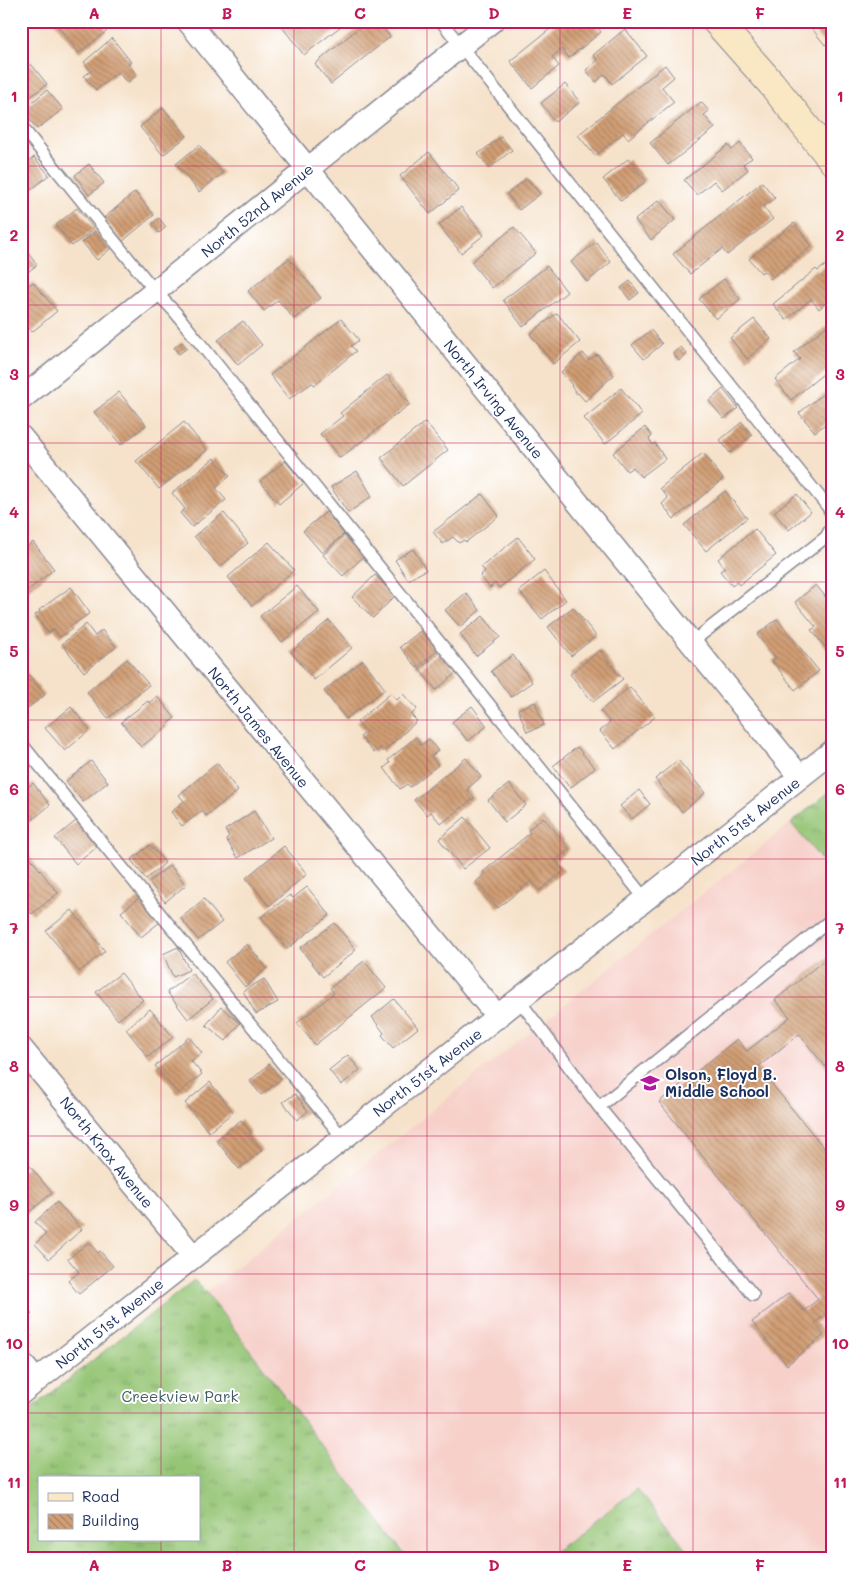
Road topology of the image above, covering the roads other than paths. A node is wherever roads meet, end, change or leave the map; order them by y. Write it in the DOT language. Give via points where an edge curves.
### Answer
graph roads {
  1 [pos="188,21"];
  2 [pos="442,21"];
  3 [pos="492,21"];
  4 [pos="716,21"];
  5 [pos="461,46"];
  6 [pos="21,126"];
  7 [pos="833,161"];
  8 [pos="308,170"];
  9 [pos="155,292"];
  10 [pos="21,399"];
  11 [pos="21,436"];
  12 [pos="833,516"];
  13 [pos="833,524"];
  14 [pos="692,642"];
  15 [pos="21,743"];
  16 [pos="833,751"];
  17 [pos="800,777"];
  18 [pos="646,900"];
  19 [pos="833,918"];
  20 [pos="519,1000"];
  21 [pos="498,1017"];
  22 [pos="21,1048"];
  23 [pos="599,1107"];
  24 [pos="343,1138"];
  25 [pos="193,1256"];
  26 [pos="753,1295"];
  27 [pos="21,1354"];
  28 [pos="41,1378"];
  29 [pos="21,1393"];
  1 -- 8 [label="street, North Irving Avenue"];
  2 -- 5 [label="lane"];
  3 -- 5 [label="street, North 52nd Avenue"];
  4 -- 7 [label="street"];
  5 -- 8 [label="street, North 52nd Avenue"];
  5 -- 12 [label="lane"];
  6 -- 9 [label="lane"];
  8 -- 9 [label="street, North 52nd Avenue"];
  8 -- 14 [label="street, North Irving Avenue"];
  9 -- 10 [label="street, North 52nd Avenue"];
  9 -- 18 [label="lane"];
  11 -- 21 [label="street, North James Avenue"];
  13 -- 14 [label="lane" via="826,537"];
  14 -- 17 [label="street, North Irving Avenue"];
  15 -- 24 [label="lane"];
  16 -- 17 [label="street, North 51st Avenue"];
  17 -- 18 [label="street, North 51st Avenue"];
  18 -- 20 [label="street, North 51st Avenue"];
  19 -- 23 [label="lane"];
  20 -- 21 [label="street, North 51st Avenue"];
  20 -- 23 [label="lane"];
  21 -- 24 [label="street, North 51st Avenue"];
  22 -- 25 [label="street, North Knox Avenue"];
  23 -- 26 [label="lane"];
  24 -- 25 [label="street, North 51st Avenue"];
  25 -- 28 [label="street, North 51st Avenue"];
  27 -- 28 [label="lane"];
  28 -- 29 [label="street, North 51st Avenue"];
}
